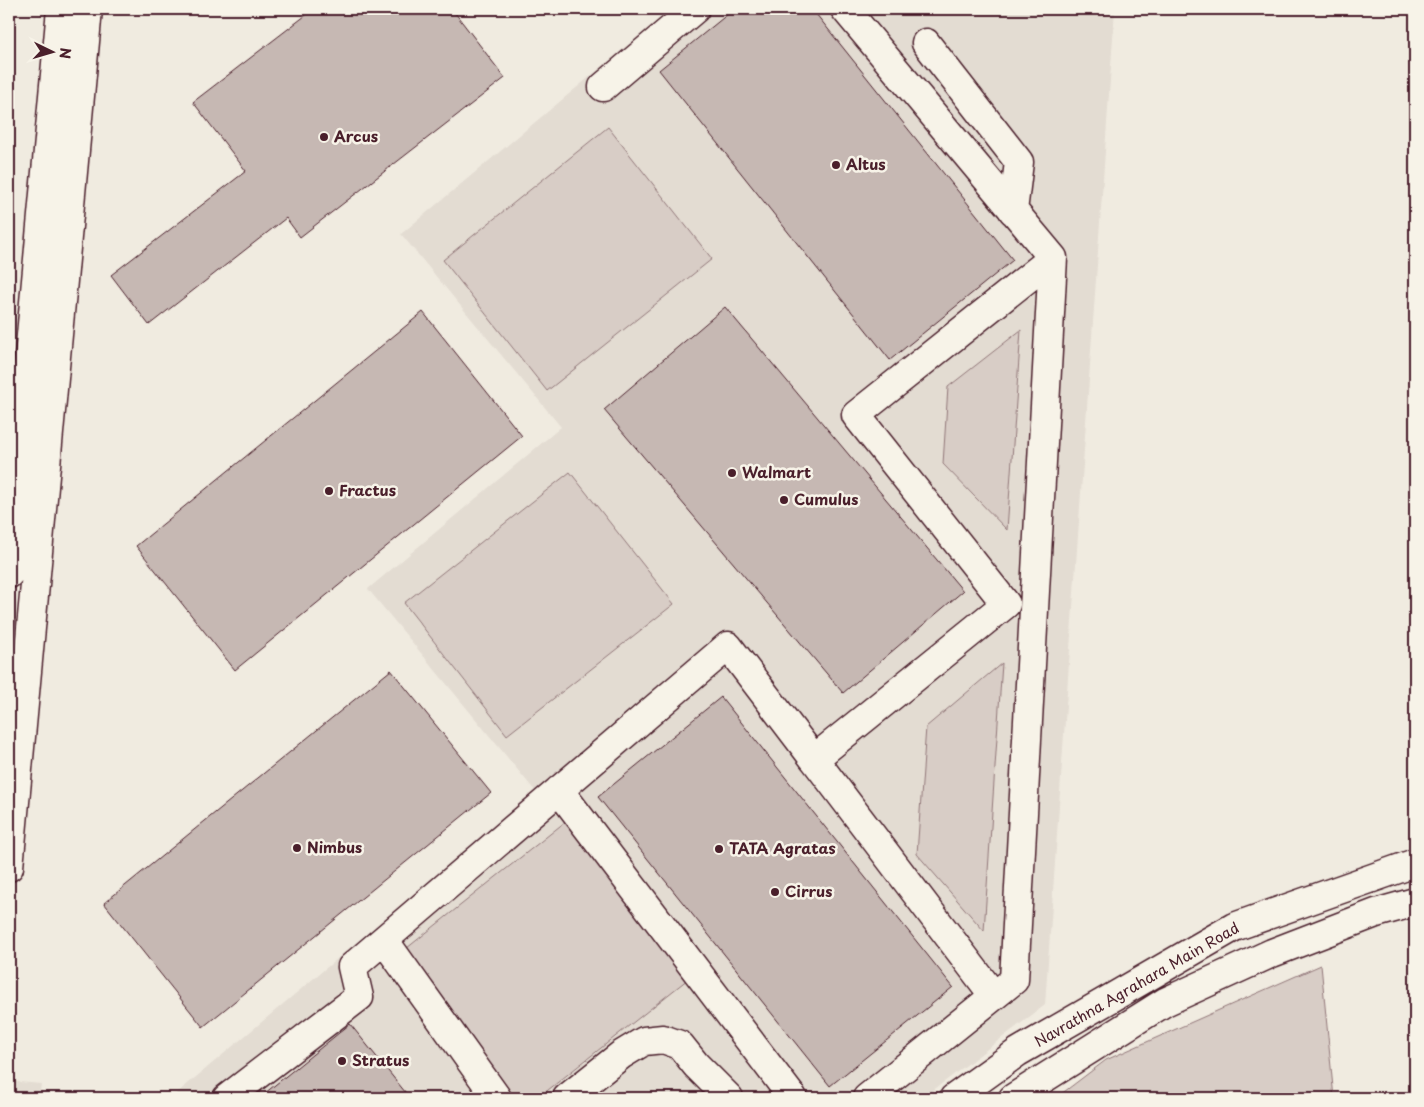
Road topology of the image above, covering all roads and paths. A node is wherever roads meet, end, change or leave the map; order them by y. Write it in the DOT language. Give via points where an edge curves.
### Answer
graph roads {
  1 [pos="61,9"];
  2 [pos="88,9"];
  3 [pos="695,9"];
  4 [pos="845,9"];
  5 [pos="926,43"];
  6 [pos="603,87"];
  7 [pos="1013,211"];
  8 [pos="1053,258"];
  9 [pos="9,574"];
  10 [pos="814,759"];
  11 [pos="559,790"];
  12 [pos="1415,862"];
  13 [pos="9,867"];
  14 [pos="1415,902"];
  15 [pos="384,940"];
  16 [pos="994,996"];
  17 [pos="226,1098"];
  18 [pos="498,1098"];
  19 [pos="567,1098"];
  20 [pos="729,1098"];
  21 [pos="793,1098"];
  22 [pos="867,1098"];
  23 [pos="954,1098"];
  24 [pos="1013,1098"];
  1 -- 9 [label="street"];
  2 -- 13 [label="street"];
  3 -- 6 [label="street"];
  4 -- 7 [label="street"];
  5 -- 7 [label="street" via="1019,162"];
  7 -- 8 [label="street"];
  8 -- 10 [label="street" via="856,415 1006,604"];
  8 -- 16 [label="street" via="1014,980"];
  10 -- 11 [label="street" via="728,646"];
  10 -- 16 [label="street"];
  11 -- 15 [label="street"];
  11 -- 21 [label="street"];
  12 -- 23 [label="street, Navrathna Agrahara Main Road" via="1234,927 1018,1052"];
  14 -- 24 [label="street, Navrathna Agrahara Main Road" via="1376,913 1272,953 1165,1002"];
  15 -- 17 [label="street" via="352,967 359,997"];
  15 -- 18 [label="street"];
  16 -- 22 [label="street"];
  19 -- 20 [label="street" via="629,1050 644,1041 663,1039 680,1045"];
}
